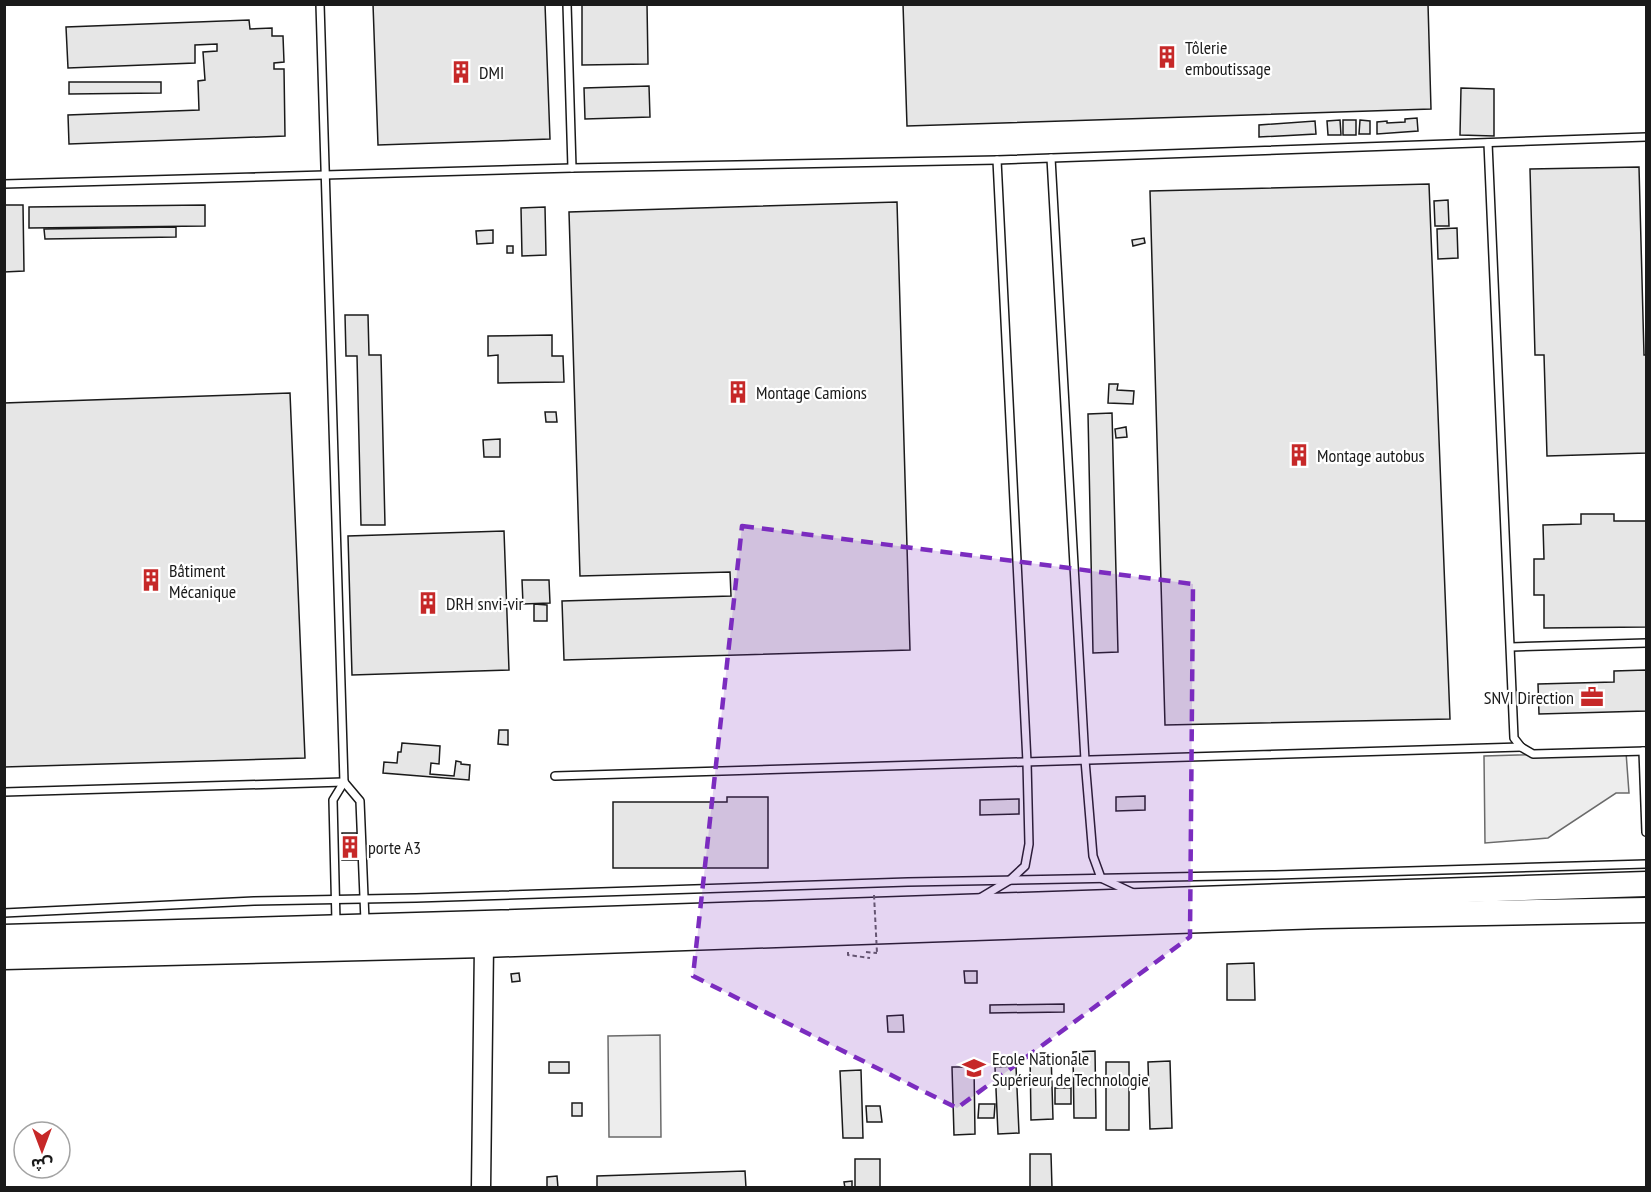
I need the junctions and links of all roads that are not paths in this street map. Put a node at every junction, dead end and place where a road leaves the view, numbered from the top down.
1 (320, 4) edge
2 (567, 4) edge
3 (1647, 137) edge
4 (1488, 143) junction
5 (1050, 158) junction
6 (997, 160) junction
7 (572, 168) junction
8 (326, 176) junction
9 (4, 184) edge
10 (1647, 644) edge
11 (1511, 647) junction
12 (1521, 747) junction
13 (1645, 751) edge
14 (1085, 760) junction
15 (1027, 762) junction
16 (555, 776) dead end
17 (344, 782) junction
18 (4, 792) edge
19 (1647, 832) edge
20 (1647, 865) edge
21 (1101, 878) junction
22 (1010, 880) junction
23 (1638, 880) edge
24 (364, 899) junction
25 (336, 900) junction
26 (1152, 901) junction
27 (962, 908) junction
28 (1647, 910) edge
29 (4, 913) edge
30 (365, 927) junction
31 (336, 928) junction
32 (4, 937) edge
33 (484, 945) junction
34 (4, 957) edge
35 (481, 1188) edge

1 - 8 lane
2 - 7 lane
3 - 4 lane
4 - 5 lane
4 - 11 lane
5 - 6 lane
5 - 14 lane
6 - 7 lane
6 - 15 lane
7 - 8 lane
8 - 9 lane
8 - 17 lane
10 - 11 lane
11 - 12 lane
12 - 13 lane
12 - 14 lane
13 - 19 lane
14 - 15 lane
14 - 21 lane
15 - 16 lane
15 - 22 lane
17 - 18 lane
17 - 24 lane
17 - 25 lane
20 - 21 lane
20 - 23 lane
21 - 22 lane
21 - 26 lane
22 - 24 lane
22 - 27 lane
23 - 26 highway
24 - 25 lane
24 - 30 lane
25 - 29 lane
25 - 31 lane
26 - 27 highway
27 - 30 highway
28 - 33 highway
30 - 31 highway
31 - 32 highway
33 - 34 highway
33 - 35 street

